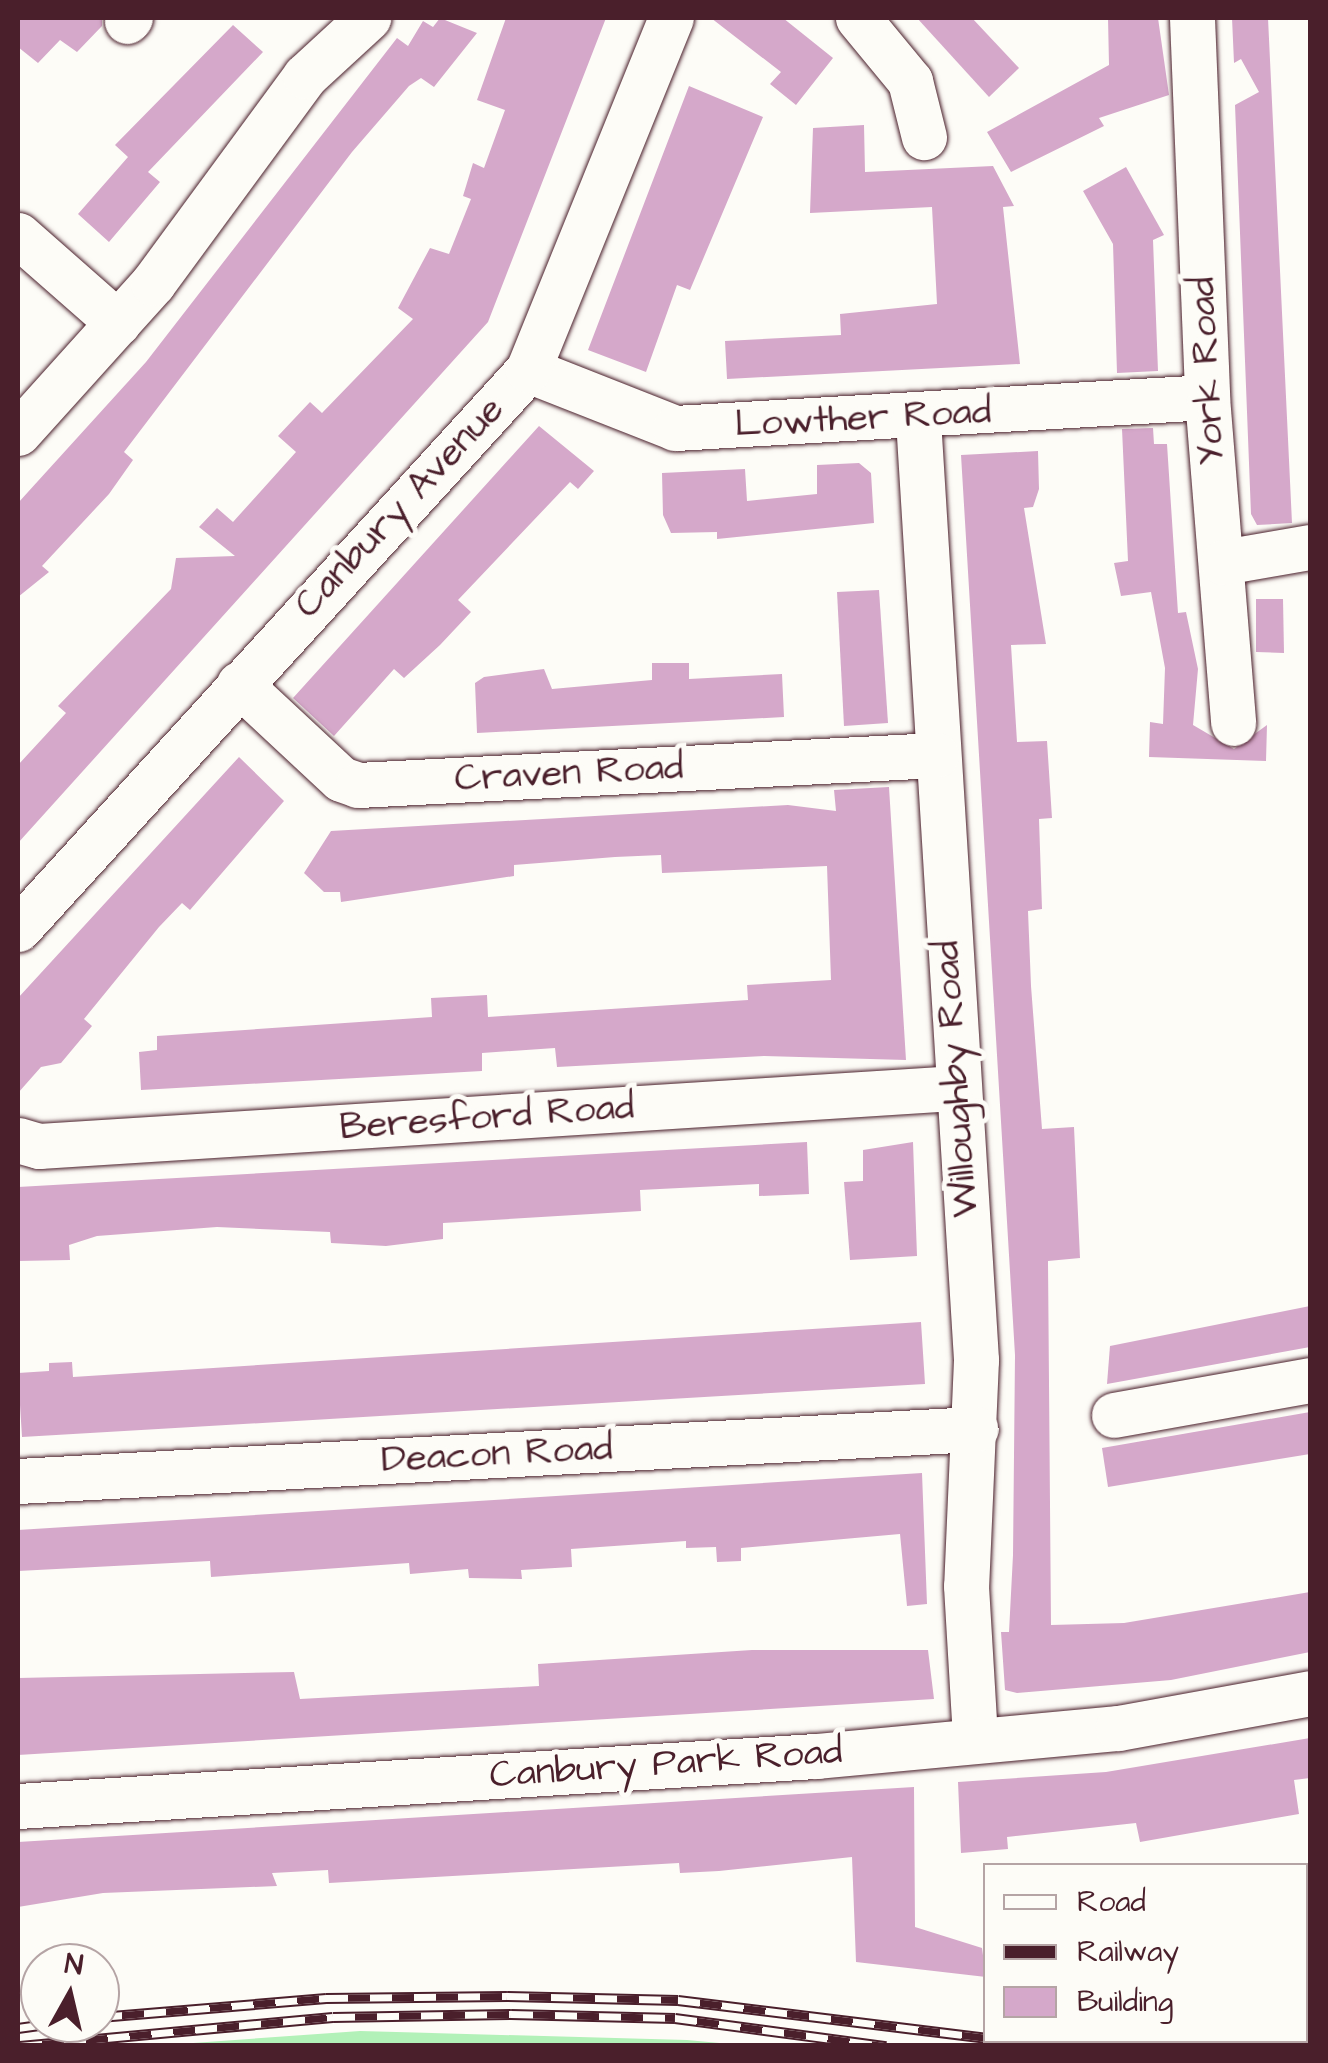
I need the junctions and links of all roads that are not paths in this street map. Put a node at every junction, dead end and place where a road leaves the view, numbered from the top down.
1 (368, 18) edge
2 (671, 18) edge
3 (858, 18) edge
4 (1192, 18) edge
5 (924, 137) dead end
6 (18, 235) edge
7 (118, 323) junction
8 (528, 370) junction
9 (1207, 397) junction
10 (918, 420) junction
11 (18, 433) edge
12 (1310, 547) edge
13 (1222, 562) junction
14 (239, 684) junction
15 (1233, 723) dead end
16 (936, 754) junction
17 (18, 929) edge
18 (957, 1088) junction
19 (18, 1140) edge
20 (1310, 1380) edge
21 (1114, 1415) dead end
22 (976, 1428) junction
23 (18, 1481) edge
24 (1310, 1693) edge
25 (975, 1738) junction
26 (18, 1806) edge

1 - 7 street
2 - 8 street, Canbury Avenue
3 - 5 street
4 - 9 street, York Road
6 - 7 street
7 - 11 street
8 - 10 street, Lowther Road
8 - 14 street, Canbury Avenue
9 - 10 street, Lowther Road
9 - 13 street, York Road
10 - 16 street, Willoughby Road
12 - 13 street
13 - 15 street, York Road
14 - 16 street, Craven Road
14 - 17 street, Canbury Avenue
16 - 18 street, Willoughby Road
18 - 19 street, Beresford Road
18 - 22 street, Willoughby Road
20 - 21 street
22 - 23 street, Deacon Road
22 - 25 street, Willoughby Road
24 - 25 street, Canbury Park Road
25 - 26 street, Canbury Park Road

